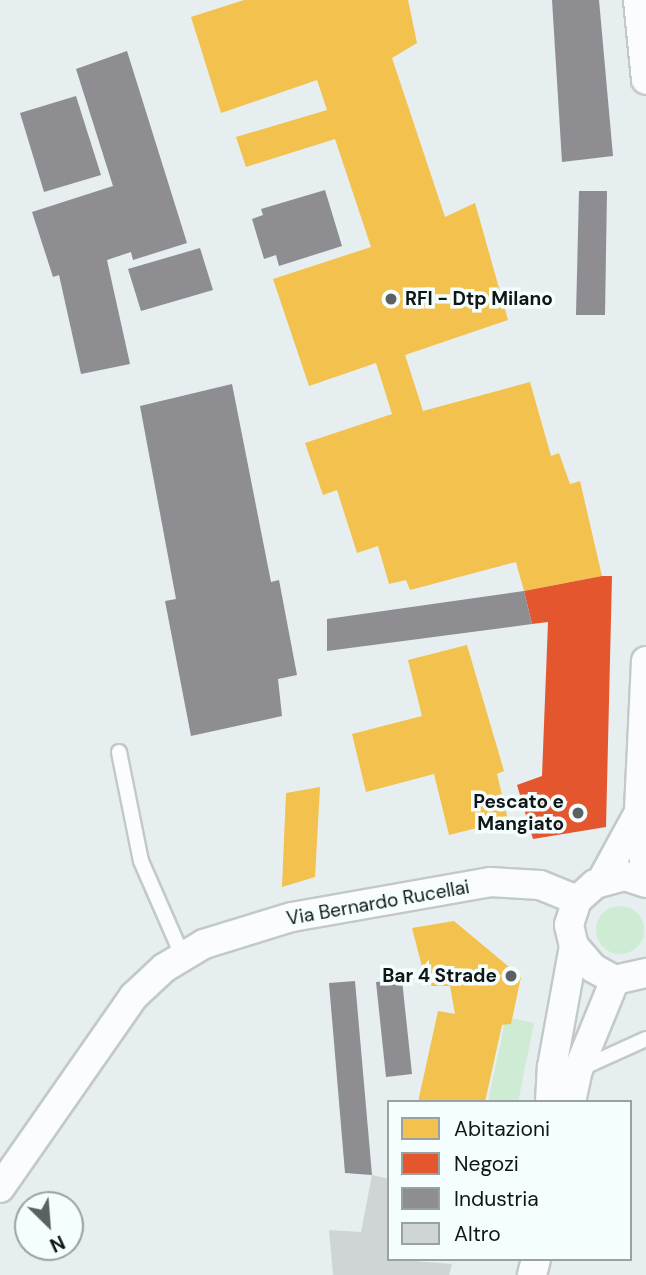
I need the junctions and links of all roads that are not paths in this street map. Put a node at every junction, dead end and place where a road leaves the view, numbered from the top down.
1 (638, 0) edge
2 (646, 80) edge
3 (646, 661) edge
4 (119, 752) dead end
5 (639, 812) junction
6 (602, 880) junction
7 (646, 882) edge
8 (577, 900) junction
9 (574, 946) junction
10 (182, 955) junction
11 (646, 973) edge
12 (615, 980) junction
13 (646, 1039) edge
14 (578, 1070) junction
15 (550, 1100) edge
16 (571, 1100) edge
17 (0, 1188) edge

1 - 2 street
3 - 5 street
4 - 10 lane
5 - 6 street
5 - 7 street
6 - 7 street
6 - 8 street
8 - 9 street
8 - 10 street, Via Bernardo Rucellai
9 - 12 street
9 - 15 street
10 - 17 street, Via Bernardo Rucellai
11 - 12 street
12 - 14 street
13 - 14 lane
14 - 16 street

